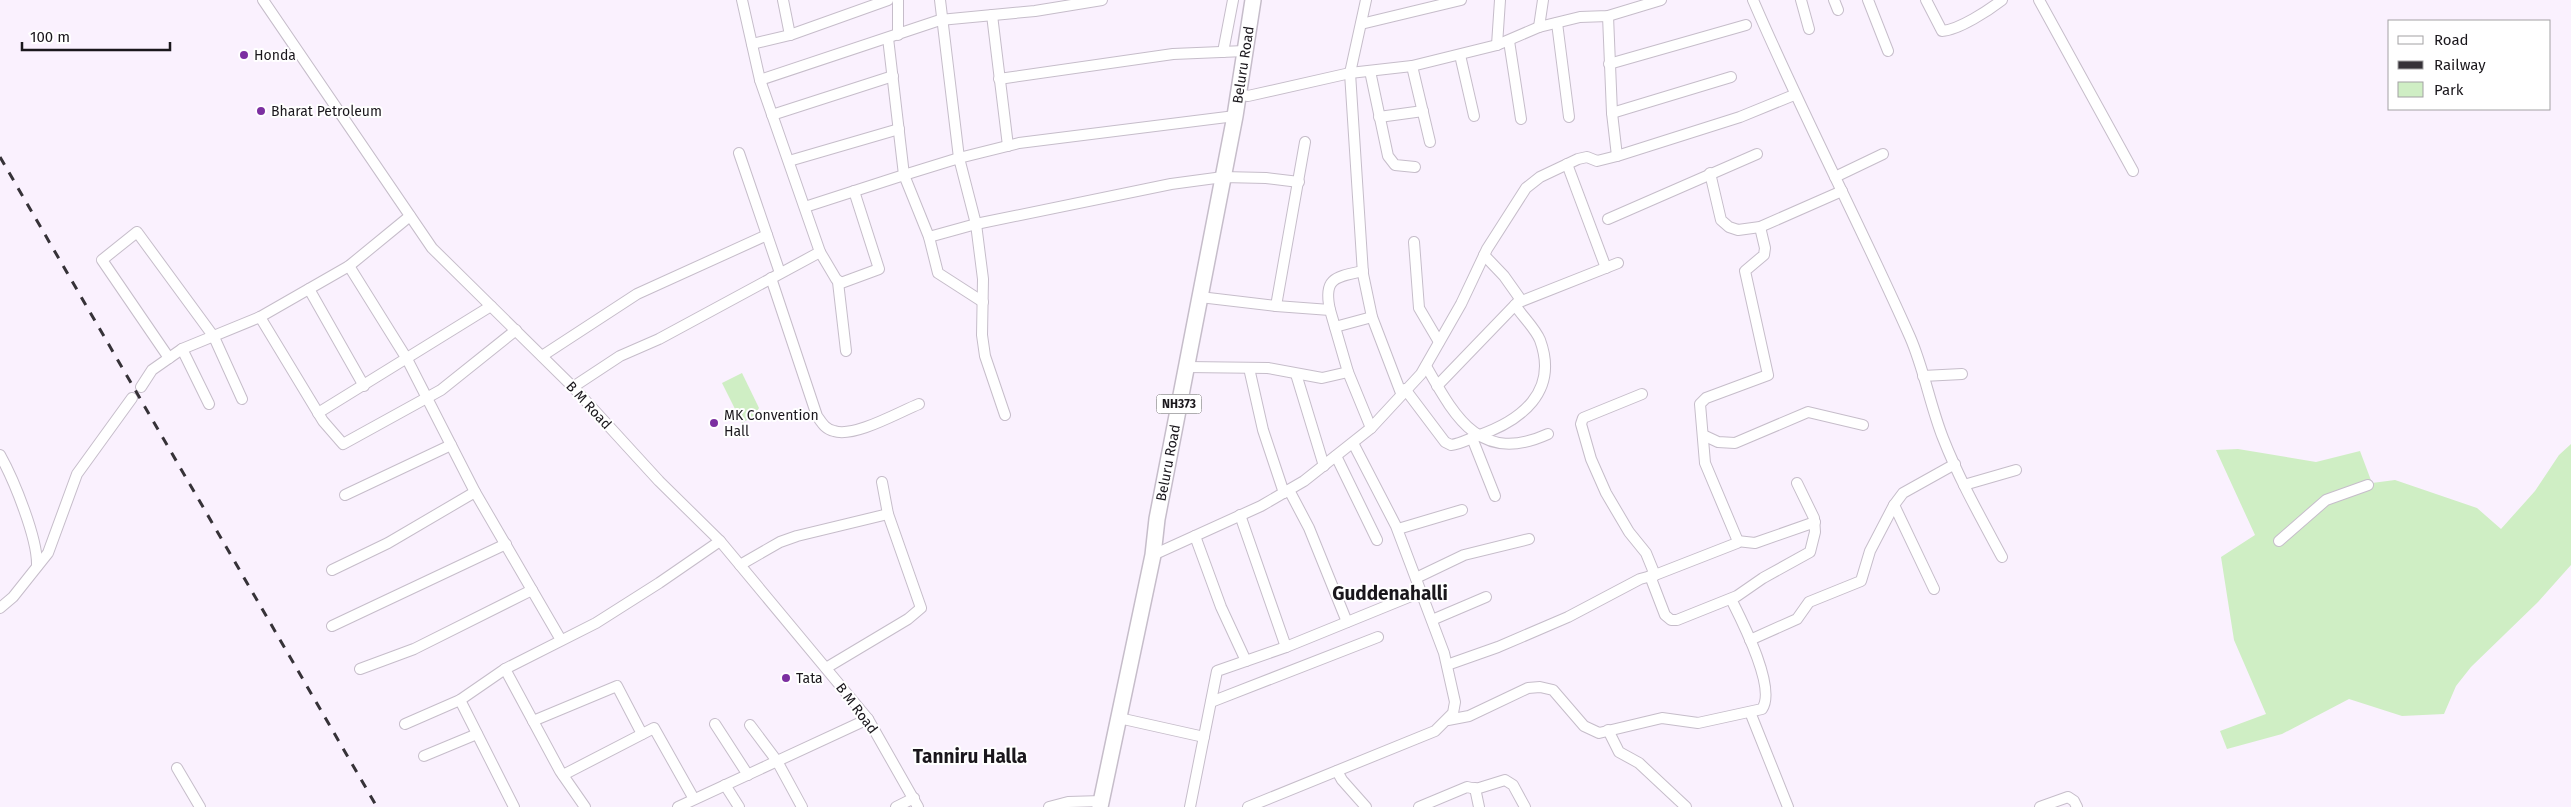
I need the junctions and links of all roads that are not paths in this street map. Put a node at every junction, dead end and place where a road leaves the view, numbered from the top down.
1 (263, 0) edge
2 (742, 0) edge
3 (783, 0) edge
4 (888, 0) edge
5 (898, 0) edge
6 (940, 0) edge
7 (1102, 0) edge
8 (1233, 0) edge
9 (1253, 0) edge
10 (1366, 0) edge
11 (1461, 0) edge
12 (1500, 0) edge
13 (1543, 0) edge
14 (1661, 0) edge
15 (1753, 0) edge
16 (1801, 0) edge
17 (1868, 0) edge
18 (2002, 0) edge
19 (2039, 0) edge
20 (1930, 1) edge
21 (992, 15) junction
22 (1608, 16) junction
23 (940, 20) junction
24 (1557, 23) junction
25 (1361, 24) junction
26 (1746, 25) dead end
27 (1539, 27) junction
28 (1809, 29) dead end
29 (790, 35) junction
30 (893, 36) junction
31 (1509, 41) junction
32 (752, 44) junction
33 (1497, 45) junction
34 (1245, 51) junction
35 (1888, 51) dead end
36 (1223, 52) junction
37 (1460, 55) junction
38 (1610, 64) junction
39 (1412, 66) junction
40 (1370, 72) junction
41 (1350, 73) junction
42 (893, 76) junction
43 (1731, 77) dead end
44 (998, 79) junction
45 (760, 80) junction
46 (1238, 94) junction
47 (1794, 95) junction
48 (1423, 111) junction
49 (1612, 113) junction
50 (772, 115) junction
51 (1235, 116) junction
52 (1474, 116) dead end
53 (1380, 117) junction
54 (1569, 117) dead end
55 (1521, 119) dead end
56 (899, 129) junction
57 (1305, 142) dead end
58 (1430, 142) dead end
59 (1008, 146) junction
60 (739, 153) dead end
61 (1757, 154) dead end
62 (1883, 154) dead end
63 (1617, 156) junction
64 (959, 158) junction
65 (789, 162) junction
66 (1567, 164) junction
67 (1416, 167) dead end
68 (2133, 171) dead end
69 (1710, 173) junction
70 (904, 175) junction
71 (1223, 177) junction
72 (1836, 177) junction
73 (1299, 182) junction
74 (854, 191) junction
75 (1842, 191) junction
76 (805, 207) junction
77 (410, 216) junction
78 (1608, 219) dead end
79 (976, 224) junction
80 (1760, 227) junction
81 (767, 235) junction
82 (929, 237) junction
83 (1414, 242) dead end
84 (820, 252) junction
85 (1484, 255) junction
86 (1618, 263) dead end
87 (349, 266) junction
88 (1606, 268) junction
89 (1363, 271) junction
90 (775, 275) junction
91 (838, 282) junction
92 (309, 289) junction
93 (1200, 297) junction
94 (983, 302) junction
95 (1518, 303) junction
96 (491, 306) junction
97 (1276, 306) junction
98 (1330, 310) junction
99 (260, 317) junction
100 (1372, 317) junction
101 (1336, 327) junction
102 (516, 330) junction
103 (214, 337) junction
104 (1439, 342) junction
105 (182, 349) junction
106 (846, 352) dead end
107 (542, 356) junction
108 (169, 358) junction
109 (407, 359) junction
110 (1426, 366) junction
111 (1187, 367) junction
112 (1249, 368) junction
113 (1348, 372) junction
114 (1296, 374) junction
115 (1962, 374) dead end
116 (1923, 376) junction
117 (364, 386) junction
118 (1437, 386) junction
119 (140, 387) dead end
120 (573, 387) junction
121 (1403, 391) junction
122 (1642, 394) dead end
123 (428, 397) junction
124 (132, 398) dead end
125 (242, 399) dead end
126 (209, 404) dead end
127 (919, 404) dead end
128 (318, 413) junction
129 (1005, 415) dead end
130 (1863, 425) dead end
131 (1371, 428) junction
132 (1548, 434) dead end
133 (1703, 435) junction
134 (1476, 437) junction
135 (1353, 443) junction
136 (451, 445) junction
137 (0, 456) edge
138 (1336, 456) junction
139 (1954, 464) junction
140 (1324, 466) junction
141 (2016, 470) dead end
142 (882, 482) dead end
143 (1797, 483) dead end
144 (1964, 485) junction
145 (2368, 485) dead end
146 (1287, 491) junction
147 (476, 492) junction
148 (345, 495) dead end
149 (1495, 496) dead end
150 (1894, 505) junction
151 (1462, 510) dead end
152 (888, 514) junction
153 (1240, 515) junction
154 (1815, 522) junction
155 (1398, 529) junction
156 (1195, 536) junction
157 (1529, 539) dead end
158 (1377, 540) dead end
159 (720, 541) junction
160 (1737, 541) junction
161 (2278, 541) dead end
162 (506, 544) junction
163 (1153, 556) junction
164 (2002, 557) dead end
165 (740, 565) junction
166 (38, 566) junction
167 (332, 570) dead end
168 (1653, 576) junction
169 (1416, 578) junction
170 (1934, 589) dead end
171 (532, 590) junction
172 (1421, 592) junction
173 (1486, 597) dead end
174 (1731, 599) junction
175 (0, 608) edge
176 (1432, 620) junction
177 (1347, 622) junction
178 (332, 626) dead end
179 (1378, 637) dead end
180 (561, 640) junction
181 (1750, 640) junction
182 (1286, 647) junction
183 (1246, 661) junction
184 (1447, 666) junction
185 (826, 668) junction
186 (360, 669) dead end
187 (505, 669) junction
188 (460, 700) junction
189 (1211, 702) junction
190 (1750, 712) junction
191 (1119, 718) junction
192 (868, 719) junction
193 (1448, 720) junction
194 (532, 721) junction
195 (405, 724) dead end
196 (715, 724) dead end
197 (750, 726) dead end
198 (1608, 730) junction
199 (477, 734) junction
200 (642, 734) junction
201 (1204, 737) junction
202 (424, 756) dead end
203 (777, 761) junction
204 (177, 768) dead end
205 (1338, 771) junction
206 (748, 774) junction
207 (563, 775) junction
208 (725, 785) junction
209 (1474, 788) junction
210 (694, 799) junction
211 (916, 803) edge
212 (1101, 804) edge
213 (200, 807) edge
214 (514, 807) edge
215 (583, 807) edge
216 (678, 807) edge
217 (739, 807) edge
218 (802, 807) edge
219 (896, 807) edge
220 (1049, 807) edge
221 (1190, 807) edge
222 (1248, 807) edge
223 (1366, 807) edge
224 (1419, 807) edge
225 (1479, 807) edge
226 (1526, 807) edge
227 (1686, 807) edge
228 (1788, 807) edge
229 (2040, 807) edge
230 (2077, 807) edge

1 - 77 street, B M Road
2 - 32 street
3 - 29 street
4 - 29 street
5 - 30 street
6 - 23 street
7 - 21 street
8 - 36 street
9 - 34 highway, Beluru Road / NH373
10 - 25 street
11 - 25 street
12 - 33 street
13 - 27 street
14 - 22 street
15 - 47 street
16 - 28 street
17 - 35 street
18 - 20 street
19 - 68 street
21 - 23 street
21 - 44 street
22 - 24 street
22 - 38 street
23 - 30 street
23 - 64 street
24 - 27 street
24 - 54 street
25 - 41 street
26 - 38 street
27 - 31 street
29 - 32 street
30 - 42 street
30 - 45 street
31 - 33 street
31 - 55 street
32 - 45 street
33 - 37 street
34 - 36 street
34 - 46 highway, Beluru Road / NH373
36 - 44 street
37 - 39 street
37 - 52 street
38 - 49 street
39 - 40 street
39 - 48 street
40 - 41 street
40 - 53 street
41 - 46 street
41 - 89 street
42 - 50 street
42 - 56 street
43 - 49 street
44 - 59 street
45 - 50 street
46 - 51 highway, Beluru Road / NH373
47 - 63 street
47 - 72 street
48 - 53 street
48 - 58 street
49 - 63 street
50 - 65 street
51 - 59 street
51 - 71 highway, Beluru Road / NH373
53 - 67 street
56 - 65 street
56 - 70 street
57 - 73 street
59 - 64 street
60 - 81 street
61 - 69 street
62 - 72 street
63 - 66 street
64 - 70 street
64 - 79 street
65 - 76 street
66 - 85 street
66 - 88 street
69 - 78 street
69 - 80 street
70 - 74 street
70 - 82 street
71 - 73 street
71 - 79 street
71 - 93 highway, Beluru Road / NH373
72 - 75 street
73 - 97 street
74 - 76 street
74 - 91 street
75 - 80 street
75 - 116 street
76 - 84 street
77 - 87 street
77 - 96 street, B M Road
79 - 82 street
79 - 94 street
80 - 133 street
81 - 90 street
81 - 107 street
82 - 94 street
83 - 104 street
84 - 90 street
84 - 91 street
85 - 95 street
85 - 104 street
86 - 88 street
87 - 92 street
87 - 109 street
88 - 95 street
89 - 98 street
89 - 100 street
90 - 120 street
90 - 127 street
91 - 106 street
92 - 99 street
92 - 117 street
93 - 97 street
93 - 111 highway, Beluru Road / NH373
94 - 129 street
95 - 118 street
95 - 134 street
96 - 102 street, B M Road
96 - 109 street
97 - 98 street
98 - 101 street
99 - 103 street
99 - 128 street
100 - 101 street
100 - 121 street
101 - 113 street
102 - 107 street, B M Road
102 - 123 street
103 - 105 street
103 - 108 street
103 - 125 street
104 - 110 street
105 - 108 street
105 - 126 street
107 - 120 street, B M Road
108 - 119 street
109 - 117 street
109 - 123 street
110 - 118 street
110 - 121 street
111 - 112 street
111 - 163 highway, Beluru Road / NH373
112 - 114 street
112 - 146 street
113 - 114 street
113 - 131 street
114 - 140 street
115 - 116 street
116 - 139 street
117 - 128 street
118 - 134 street
120 - 159 street, B M Road
121 - 131 street
121 - 134 street
122 - 168 street
123 - 128 street
123 - 136 street
124 - 166 street
130 - 133 street
131 - 135 street
132 - 134 street
133 - 160 street
134 - 149 street
135 - 138 street
135 - 155 street
136 - 147 street
136 - 148 street
137 - 166 street
138 - 140 street
138 - 158 street
139 - 144 street
139 - 150 street
140 - 146 street
141 - 144 street
142 - 152 street
143 - 154 street
144 - 164 street
145 - 161 street
146 - 153 street
146 - 177 street
147 - 162 street
147 - 167 street
150 - 170 street
150 - 181 street
151 - 155 street
152 - 165 street
152 - 185 street
153 - 156 street
153 - 182 street
154 - 160 street
154 - 174 street
155 - 169 street
156 - 163 street
156 - 183 street
157 - 169 street
159 - 165 street, B M Road
159 - 180 street
160 - 168 street
162 - 171 street
162 - 178 street
163 - 191 highway, Beluru Road / NH373
165 - 185 street, B M Road
166 - 175 street
168 - 174 street
168 - 184 street
169 - 172 street
171 - 180 street
171 - 186 street
172 - 176 street
172 - 177 street
173 - 176 street
174 - 181 street
176 - 184 street
177 - 182 street
179 - 189 street
180 - 187 street
181 - 190 street
182 - 183 street
183 - 189 street
184 - 193 street
185 - 192 street, B M Road
187 - 188 street
187 - 194 street
188 - 195 street
188 - 199 street
189 - 201 street
190 - 198 street
190 - 228 street
191 - 201 street
191 - 212 highway, Beluru Road / NH373
192 - 203 street
192 - 211 street, B M Road
193 - 198 street
193 - 205 street
194 - 200 street
194 - 207 street
196 - 206 street
197 - 203 street
198 - 227 street
199 - 202 street
199 - 214 street
200 - 207 street
200 - 210 street
201 - 221 street
203 - 206 street
203 - 218 street
204 - 213 street
205 - 222 street
205 - 223 street
206 - 208 street
207 - 215 street
208 - 210 street
208 - 217 street
209 - 224 street
209 - 225 street
209 - 226 street
210 - 216 street
211 - 219 street
212 - 220 street
229 - 230 street

